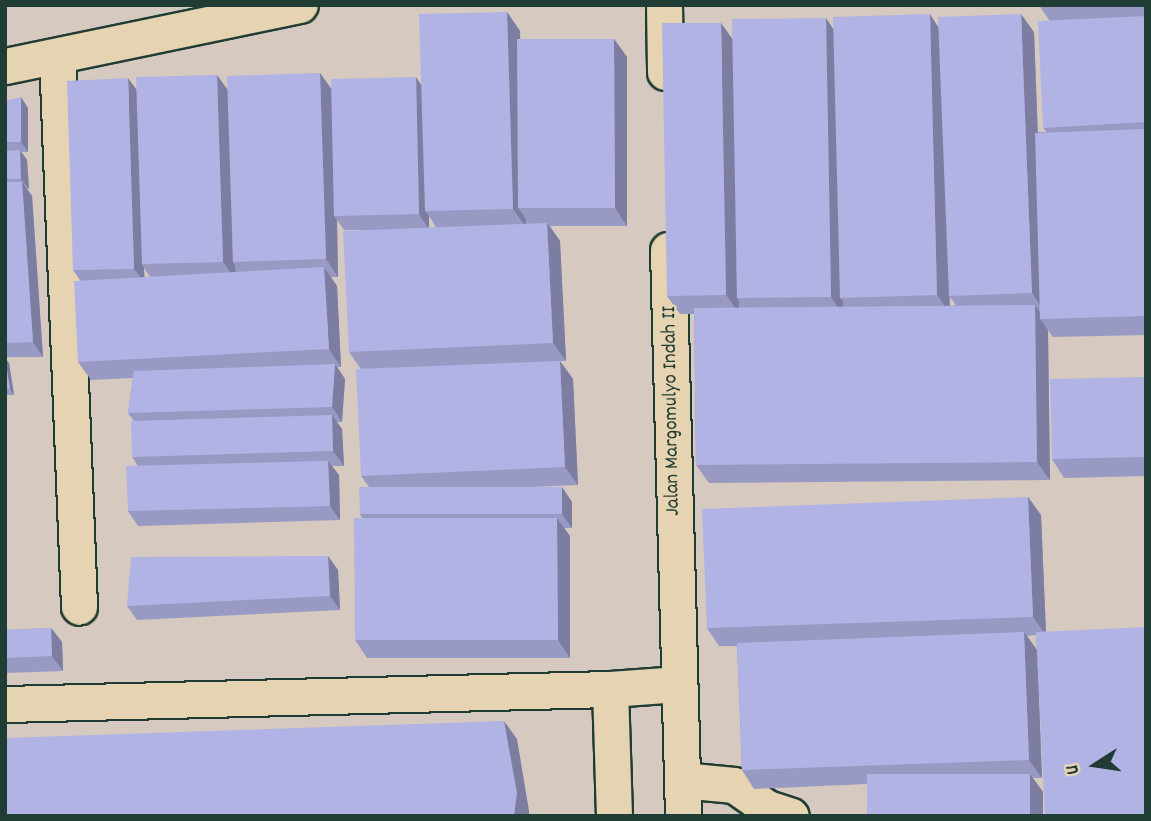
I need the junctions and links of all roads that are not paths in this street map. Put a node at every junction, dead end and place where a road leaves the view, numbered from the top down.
1 (300, 5) edge
2 (664, 5) edge
3 (57, 56) junction
4 (5, 66) edge
5 (666, 100) edge
6 (668, 221) edge
7 (79, 607) dead end
8 (679, 684) junction
9 (610, 689) junction
10 (5, 704) edge
11 (682, 780) junction
12 (614, 816) edge
13 (683, 816) edge
14 (791, 816) edge

1 - 3 lane
2 - 5 lane
3 - 4 lane
3 - 7 lane
6 - 8 lane, Jalan Margomulyo Indah II
8 - 9 lane
8 - 11 lane, Jalan Margomulyo Indah II
9 - 10 lane
9 - 12 lane
11 - 13 lane, Jalan Margomulyo Indah II
11 - 14 lane

